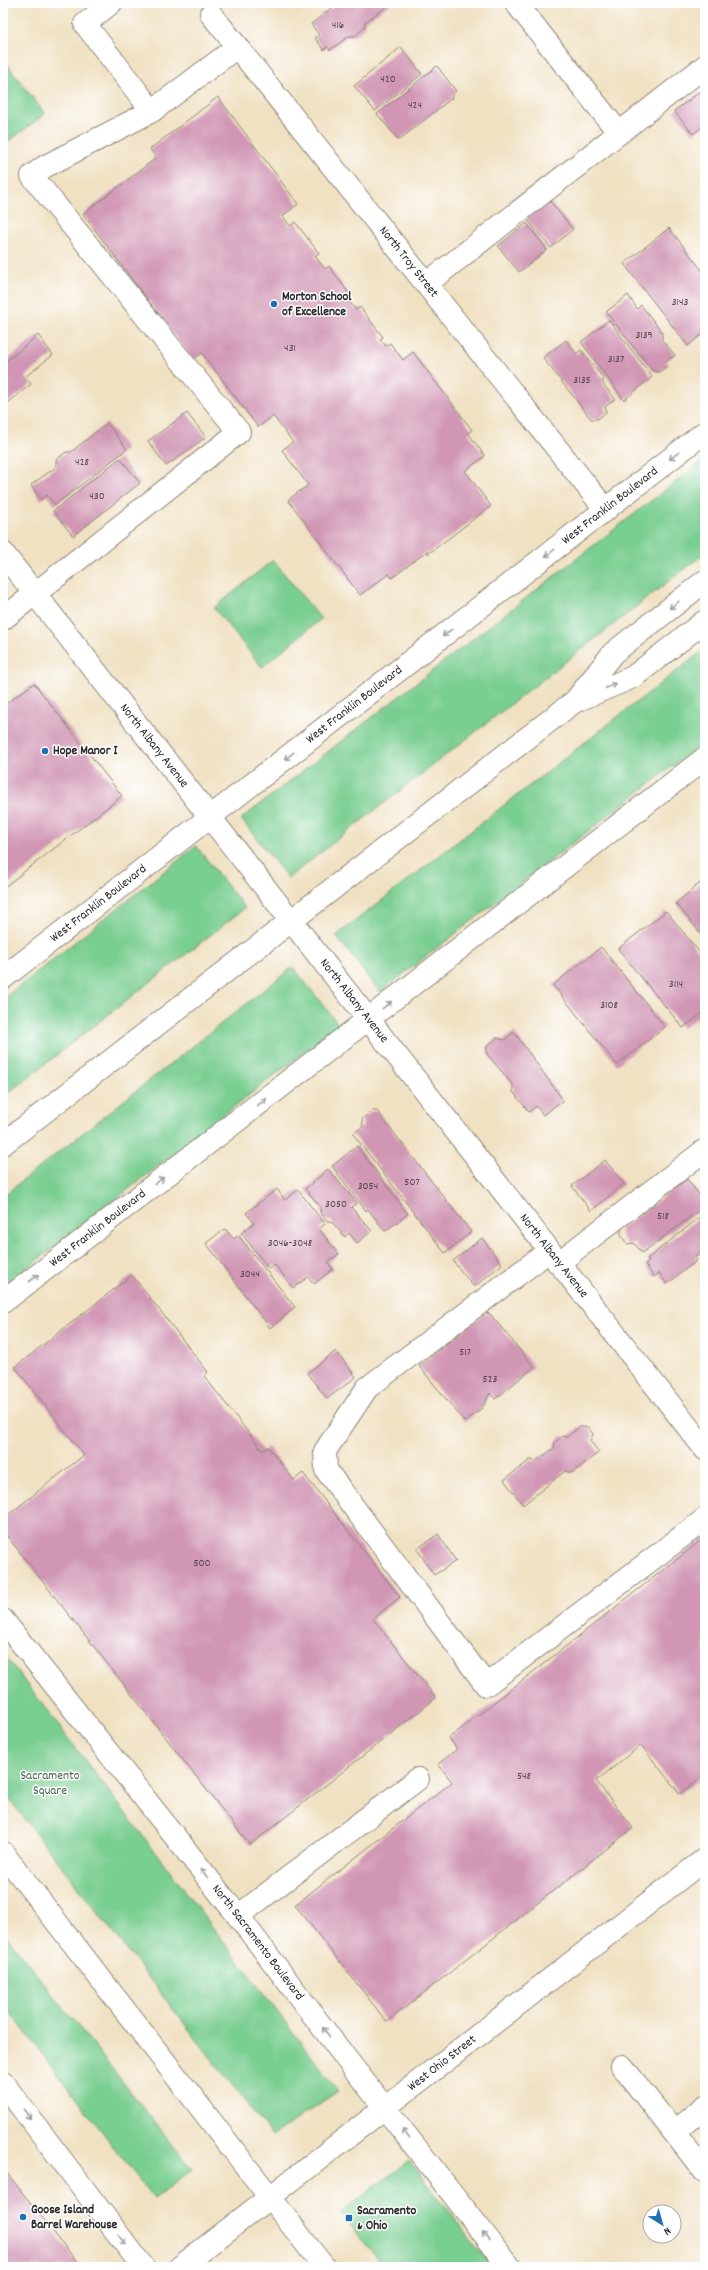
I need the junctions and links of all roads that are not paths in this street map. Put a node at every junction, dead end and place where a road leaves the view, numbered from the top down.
1 (111, 3) edge
2 (516, 3) edge
3 (211, 14) dead end
4 (237, 47) junction
5 (705, 66) edge
6 (152, 111) junction
7 (619, 133) junction
8 (426, 284) junction
9 (705, 432) edge
10 (606, 510) junction
11 (3, 553) edge
12 (705, 581) edge
13 (35, 594) junction
14 (3, 619) edge
15 (705, 621) edge
16 (575, 701) junction
17 (705, 758) edge
18 (211, 817) junction
19 (291, 920) junction
20 (3, 978) edge
21 (367, 1020) junction
22 (3, 1144) edge
23 (705, 1150) edge
24 (553, 1257) junction
25 (3, 1302) edge
26 (705, 1449) edge
27 (705, 1519) edge
28 (3, 1620) edge
29 (418, 1779) dead end
30 (3, 1853) edge
31 (705, 1859) edge
32 (238, 1916) junction
33 (622, 2066) dead end
34 (3, 2083) edge
35 (705, 2106) edge
36 (385, 2108) junction
37 (674, 2132) junction
38 (705, 2172) edge
39 (269, 2197) junction
40 (143, 2267) edge
41 (180, 2267) edge
42 (324, 2267) edge
43 (510, 2267) edge

1 - 6 street
2 - 7 street
3 - 4 street, North Troy Street
4 - 6 street
4 - 8 street, North Troy Street
5 - 7 street
6 - 13 street
7 - 8 street
8 - 10 street, North Troy Street
9 -> 10 street, West Franklin Boulevard
10 -> 18 street, West Franklin Boulevard
11 - 13 street, North Albany Avenue
12 -> 16 street
13 - 14 street
13 - 18 street, North Albany Avenue
16 -> 15 street
16 - 19 street
21 -> 17 street, West Franklin Boulevard
18 - 19 street, North Albany Avenue
18 - 20 street, West Franklin Boulevard
19 - 21 street, North Albany Avenue
19 - 22 street
21 - 24 street, North Albany Avenue
25 -> 21 street, West Franklin Boulevard
23 - 24 street
24 - 26 street, North Albany Avenue
24 - 27 street
32 -> 28 street, North Sacramento Boulevard
29 - 32 street
30 - 39 street
31 - 36 street, West Ohio Street
36 -> 32 street, North Sacramento Boulevard
33 - 37 street
34 -> 40 street
35 - 37 street
36 - 39 street, West Ohio Street
43 -> 36 street, North Sacramento Boulevard
37 - 38 street
39 - 41 street, West Ohio Street
39 - 42 street

